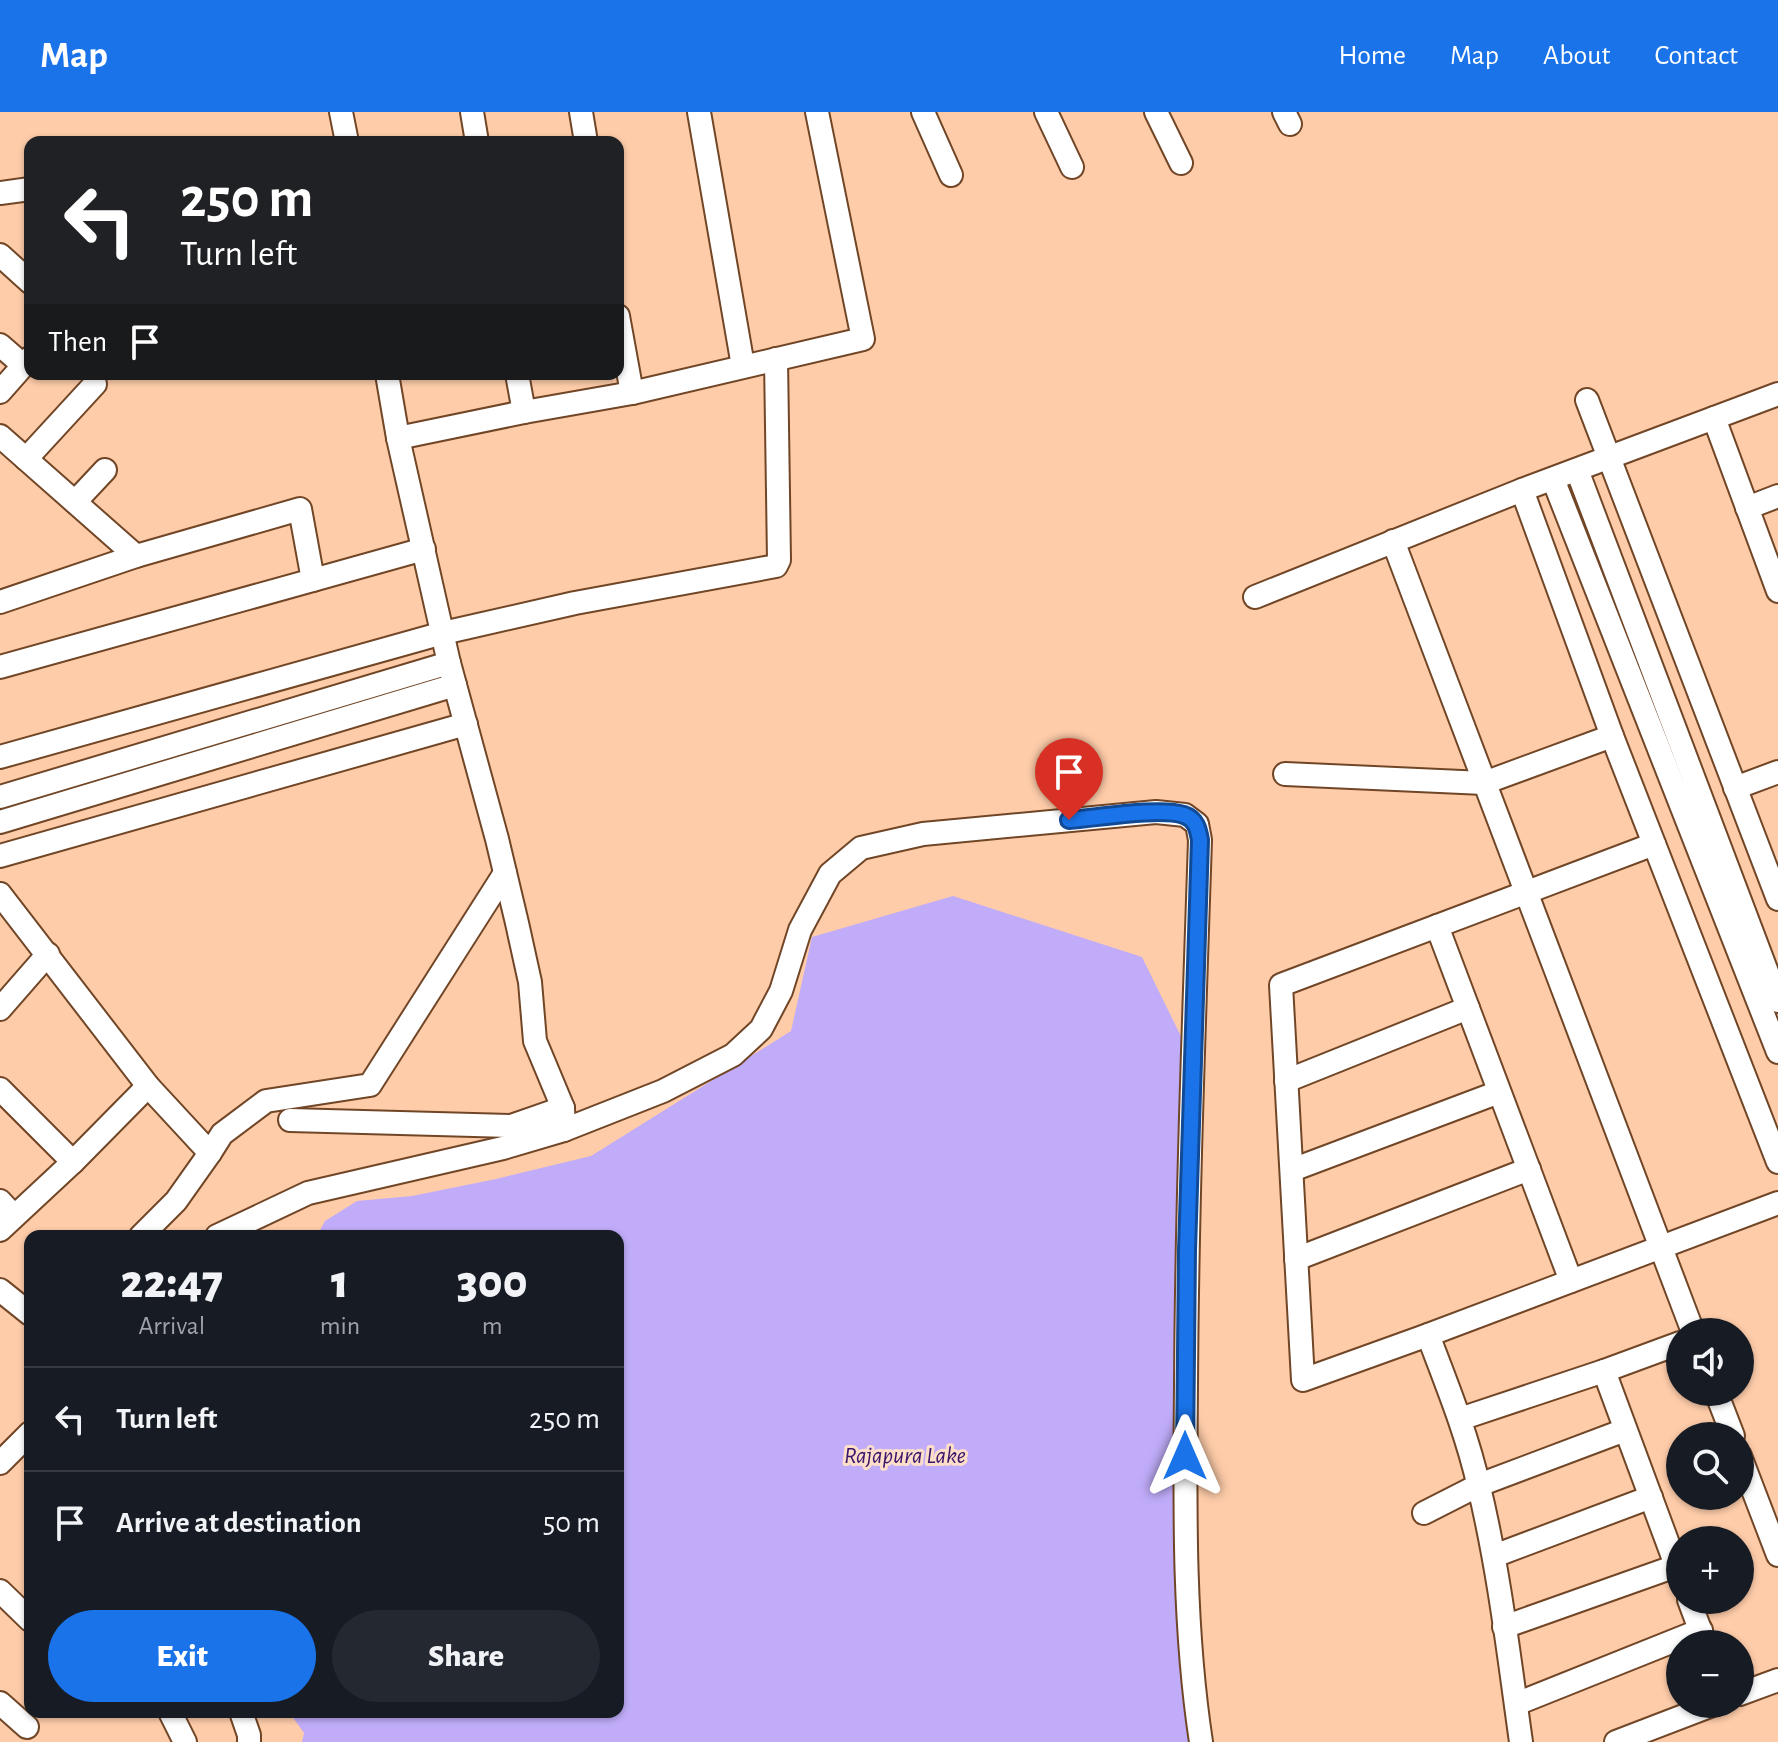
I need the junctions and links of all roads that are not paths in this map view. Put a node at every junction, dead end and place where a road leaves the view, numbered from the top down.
1 (341, 112) edge
2 (472, 112) edge
3 (581, 112) edge
4 (699, 112) edge
5 (817, 112) edge
6 (923, 112) edge
7 (1046, 112) edge
8 (1156, 112) edge
9 (346, 136) edge
10 (476, 136) edge
11 (585, 136) edge
12 (1181, 163) dead end
13 (1072, 167) dead end
14 (951, 175) dead end
15 (24, 190) edge
16 (0, 193) edge
17 (0, 255) edge
18 (24, 277) edge
19 (0, 345) edge
20 (624, 349) edge
21 (776, 359) junction
22 (24, 361) edge
23 (24, 364) edge
24 (743, 366) junction
25 (388, 380) edge
26 (518, 380) edge
27 (95, 384) dead end
28 (0, 392) edge
29 (632, 393) junction
30 (1778, 394) edge
31 (1587, 400) dead end
32 (524, 412) junction
33 (1714, 418) junction
34 (0, 436) edge
35 (398, 438) junction
36 (1608, 458) junction
37 (26, 459) junction
38 (105, 470) dead end
39 (1577, 470) junction
40 (1553, 479) junction
41 (1522, 490) junction
42 (1778, 496) edge
43 (75, 502) junction
44 (1747, 508) junction
45 (1393, 541) junction
46 (424, 549) junction
47 (136, 556) junction
48 (313, 580) junction
49 (1778, 591) edge
50 (1255, 597) dead end
51 (0, 602) edge
52 (443, 633) junction
53 (449, 663) junction
54 (0, 667) edge
55 (455, 685) junction
56 (466, 724) junction
57 (1612, 736) junction
58 (0, 757) edge
59 (1778, 772) edge
60 (1285, 774) dead end
61 (1484, 783) junction
62 (1735, 788) junction
63 (0, 797) edge
64 (0, 822) edge
65 (1654, 844) junction
66 (0, 856) edge
67 (505, 873) junction
68 (1526, 892) junction
69 (0, 894) edge
70 (1778, 899) edge
71 (1437, 926) junction
72 (48, 954) junction
73 (1778, 1001) edge
74 (1468, 1008) junction
75 (0, 1009) edge
76 (1778, 1052) edge
77 (1286, 1081) junction
78 (148, 1086) junction
79 (0, 1089) edge
80 (1499, 1092) junction
81 (563, 1119) junction
82 (290, 1120) dead end
83 (210, 1153) junction
84 (73, 1162) junction
85 (1778, 1162) edge
86 (1529, 1169) junction
87 (1292, 1170) junction
88 (1778, 1203) edge
89 (5, 1216) edge
90 (147, 1230) edge
91 (230, 1230) edge
92 (1661, 1247) junction
93 (1296, 1259) junction
94 (1571, 1281) junction
95 (0, 1290) edge
96 (24, 1309) edge
97 (1688, 1318) edge
98 (1428, 1335) junction
99 (1666, 1348) edge
100 (1604, 1371) junction
101 (1460, 1419) junction
102 (1625, 1430) junction
103 (24, 1439) edge
104 (0, 1463) edge
105 (1479, 1485) junction
106 (1754, 1492) edge
107 (1651, 1497) junction
108 (1424, 1513) dead end
109 (1666, 1538) edge
110 (1778, 1555) edge
111 (1494, 1556) junction
112 (1666, 1575) edge
113 (0, 1591) edge
114 (24, 1614) edge
115 (1504, 1627) junction
116 (1666, 1650) edge
117 (1778, 1680) edge
118 (1754, 1689) edge
119 (0, 1703) edge
120 (1516, 1704) junction
121 (173, 1718) edge
122 (243, 1718) edge
123 (1679, 1718) edge
124 (26, 1727) edge
125 (185, 1742) edge
126 (249, 1742) edge
127 (1201, 1742) edge
128 (1521, 1742) edge
129 (1616, 1742) edge

1 - 9 street
2 - 10 street
3 - 11 street
4 - 24 street
5 - 21 street
6 - 14 street
7 - 13 street
8 - 12 street
15 - 16 street
17 - 18 street
19 - 22 street
20 - 29 street
21 - 24 street
21 - 52 street
23 - 28 street
24 - 29 street
25 - 35 street
26 - 32 street
27 - 37 street
29 - 32 street
30 - 33 street
31 - 36 street
32 - 35 street
33 - 36 street
33 - 44 street
34 - 37 street
35 - 46 street
36 - 39 street
36 - 62 street
37 - 43 street
38 - 43 street
39 - 40 street
39 - 73 street
40 - 41 street
40 - 76 street
41 - 45 street
41 - 57 street
42 - 44 street
43 - 47 street
44 - 49 street
45 - 50 street
45 - 61 street
46 - 48 street
46 - 52 street
47 - 48 street
47 - 51 street
48 - 54 street
52 - 53 street
52 - 58 street
53 - 55 street
53 - 63 street
55 - 56 street
55 - 64 street
56 - 66 street
56 - 67 street
57 - 61 street
57 - 65 street
59 - 62 street
60 - 61 street
61 - 68 street
62 - 70 street
65 - 68 street
65 - 85 street
67 - 81 street
67 - 83 street
68 - 71 street
68 - 92 street
69 - 72 street
71 - 74 street
71 - 77 street
72 - 75 street
72 - 78 street
74 - 77 street
74 - 80 street
77 - 87 street
78 - 83 street
78 - 84 street
79 - 84 street
80 - 86 street
80 - 87 street
81 - 82 street
81 - 91 street
81 - 127 street
83 - 90 street
84 - 89 street
86 - 93 street
86 - 94 street
87 - 93 street
88 - 92 street
92 - 94 street
92 - 97 street
93 - 98 street
94 - 98 street
95 - 96 street
98 - 101 street
99 - 100 street
100 - 101 street
100 - 102 street
101 - 105 street
102 - 105 street
102 - 107 street
103 - 104 street
105 - 108 street
105 - 111 street
106 - 110 street
107 - 109 street
107 - 111 street
111 - 115 street
112 - 115 street
113 - 114 street
115 - 120 street
116 - 120 street
117 - 118 street
119 - 124 street
120 - 128 street
121 - 125 street
122 - 126 street
123 - 129 street

